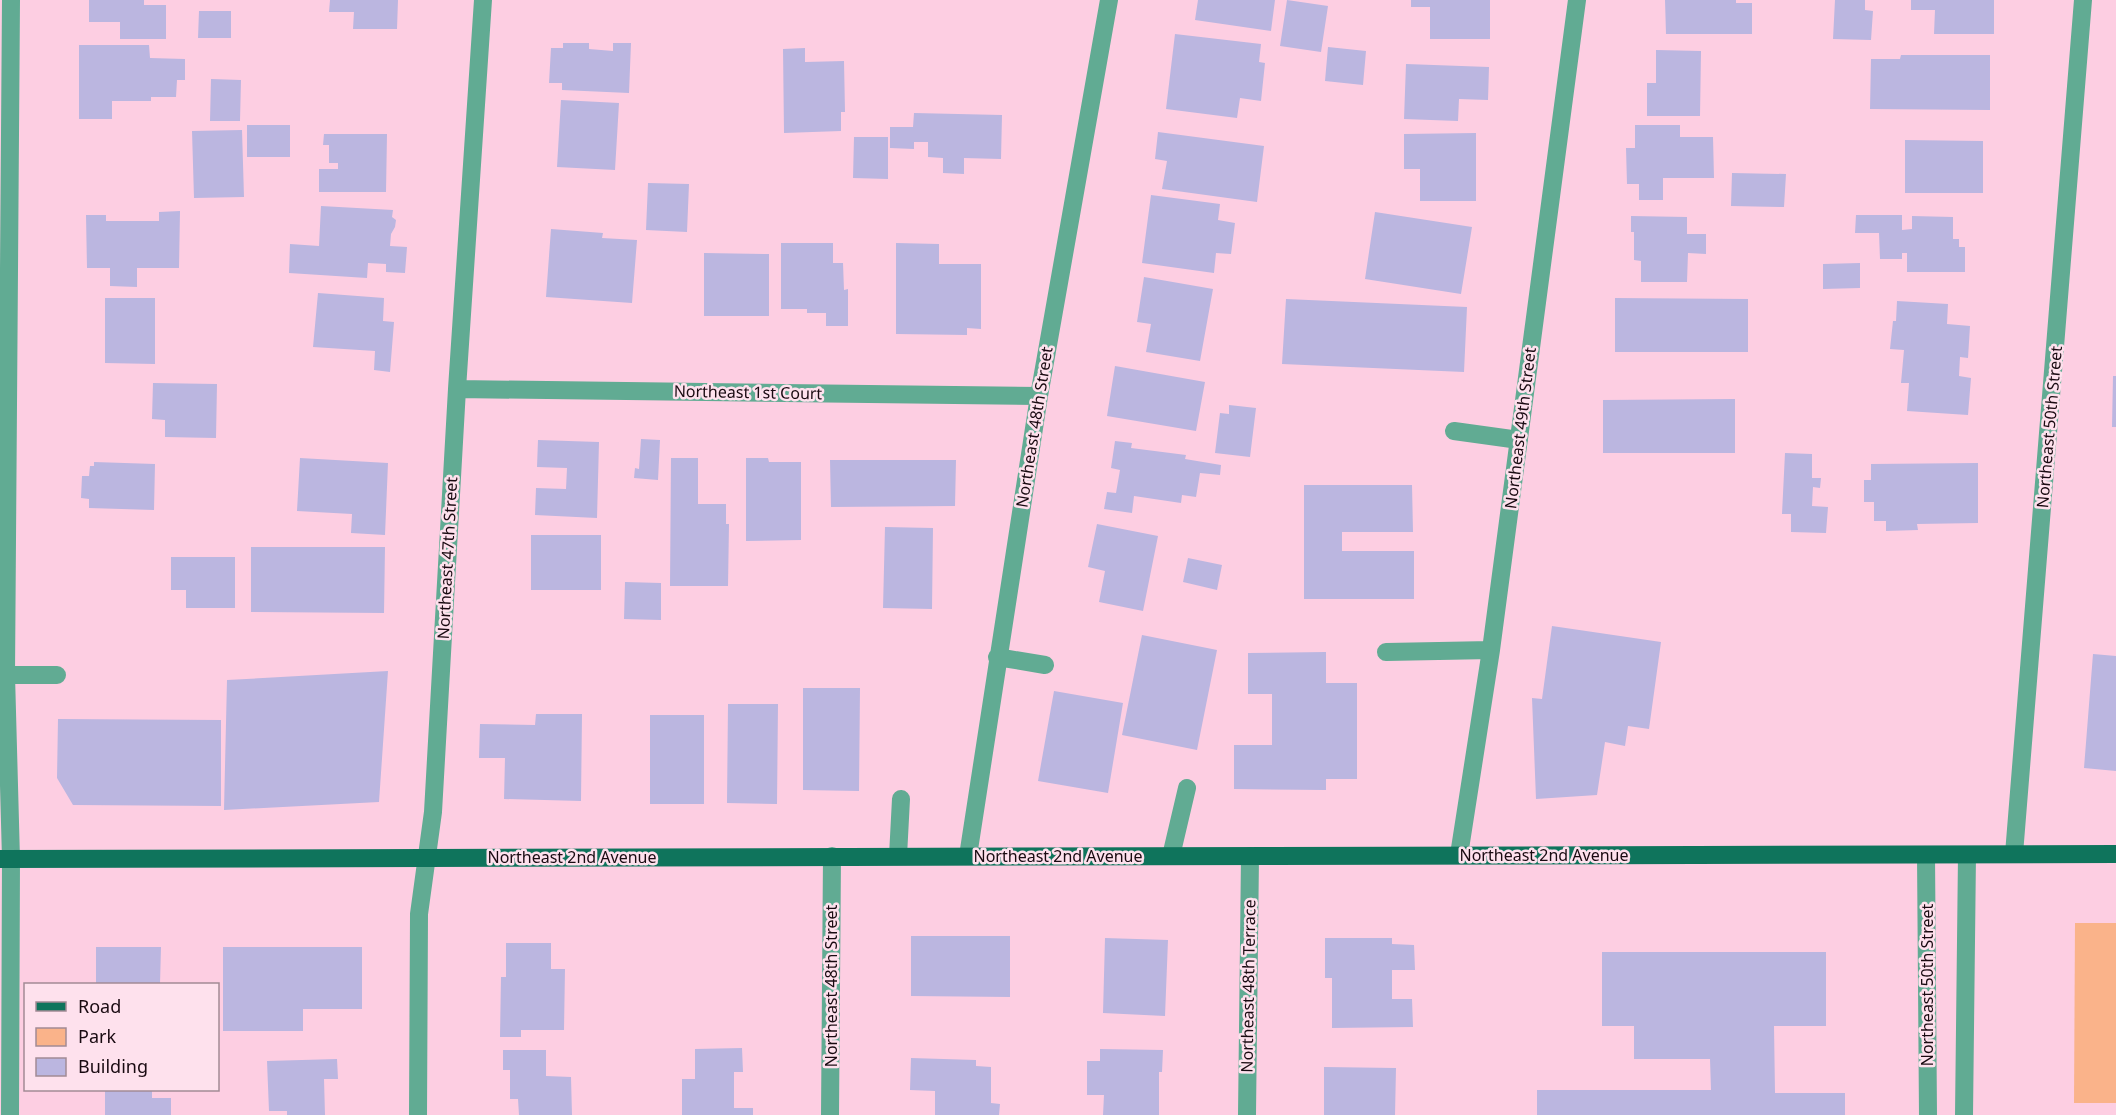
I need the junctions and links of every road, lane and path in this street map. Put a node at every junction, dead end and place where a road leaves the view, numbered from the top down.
1 (11, 0) edge
2 (483, 0) edge
3 (1109, 0) edge
4 (1577, 0) edge
5 (2083, 0) edge
6 (457, 389) junction
7 (1039, 396) junction
8 (1454, 431) dead end
9 (1519, 440) junction
10 (1491, 650) junction
11 (1386, 652) dead end
12 (997, 657) junction
13 (1046, 666) dead end
14 (6, 675) junction
15 (57, 675) dead end
16 (1187, 788) dead end
17 (901, 799) dead end
18 (2014, 854) junction
19 (2116, 854) edge
20 (1459, 855) junction
21 (1926, 855) junction
22 (1967, 855) junction
23 (832, 856) junction
24 (898, 856) junction
25 (968, 856) junction
26 (1171, 856) junction
27 (1250, 856) junction
28 (427, 857) junction
29 (5, 859) edge
30 (10, 1115) edge
31 (418, 1115) edge
32 (830, 1115) edge
33 (1247, 1115) edge
34 (1928, 1115) edge
35 (1964, 1115) edge

1 - 14 street
2 - 6 street, Northeast 47th Street
3 - 7 street, Northeast 48th Street
4 - 9 street, Northeast 49th Street
5 - 18 street, Northeast 50th Street
6 - 7 street, Northeast 1st Court
6 - 28 street, Northeast 47th Street
7 - 12 street, Northeast 48th Street
8 - 9 street
9 - 10 street, Northeast 49th Street
10 - 11 street
10 - 20 street, Northeast 49th Street
12 - 13 street
12 - 25 street, Northeast 48th Street
14 - 15 street
14 - 29 street
16 - 26 street
17 - 24 street
18 - 19 main road, Northeast 2nd Avenue
18 - 22 main road, Northeast 2nd Avenue
20 - 21 main road, Northeast 2nd Avenue
20 - 27 main road, Northeast 2nd Avenue
21 - 22 main road, Northeast 2nd Avenue
21 - 34 street, Northeast 50th Street
22 - 35 street
23 - 24 main road, Northeast 2nd Avenue
23 - 28 main road, Northeast 2nd Avenue
23 - 32 street, Northeast 48th Street
24 - 25 main road, Northeast 2nd Avenue
25 - 26 main road, Northeast 2nd Avenue
26 - 27 main road, Northeast 2nd Avenue
27 - 33 street, Northeast 48th Terrace
28 - 29 main road, Northeast 2nd Avenue
28 - 31 street, Northeast 47th Street
29 - 30 street

